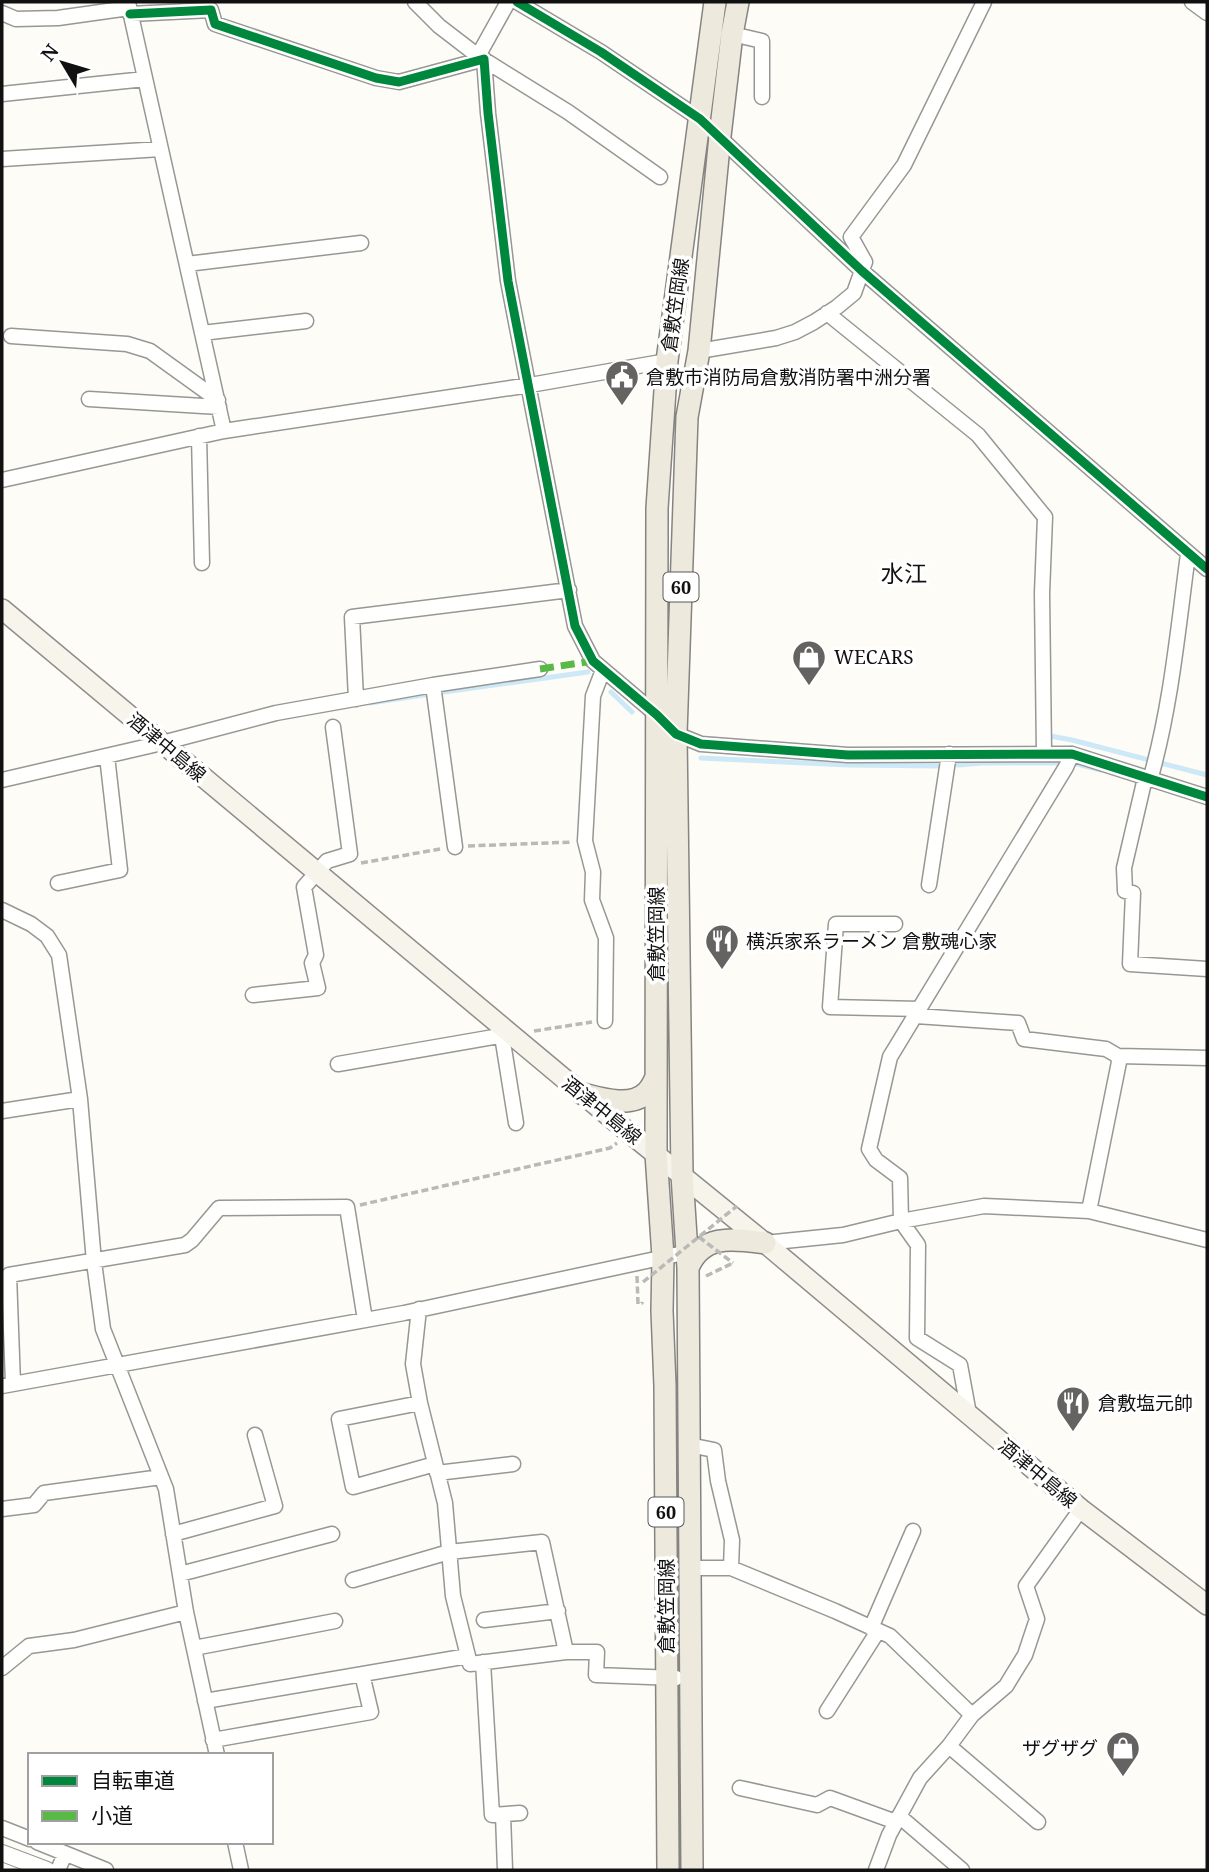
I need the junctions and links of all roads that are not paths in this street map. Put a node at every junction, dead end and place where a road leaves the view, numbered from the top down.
1 (415, 2) edge
2 (508, 2) edge
3 (517, 2) edge
4 (715, 2) edge
5 (738, 2) edge
6 (984, 2) edge
7 (1192, 2) edge
8 (129, 8) edge
9 (2, 13) edge
10 (1207, 13) edge
11 (732, 34) junction
12 (481, 57) junction
13 (145, 79) junction
14 (2, 94) edge
15 (762, 97) dead end
16 (700, 119) junction
17 (720, 136) junction
18 (161, 149) junction
19 (2, 159) edge
20 (660, 177) dead end
21 (361, 243) dead end
22 (187, 264) junction
23 (862, 271) junction
24 (827, 313) junction
25 (306, 321) dead end
26 (202, 333) junction
27 (11, 336) dead end
28 (699, 351) junction
29 (667, 361) junction
30 (530, 385) junction
31 (89, 399) dead end
32 (218, 404) junction
33 (225, 431) junction
34 (199, 436) junction
35 (2, 480) edge
36 (1188, 554) junction
37 (202, 564) dead end
38 (1207, 569) edge
39 (569, 590) junction
40 (2, 609) edge
41 (540, 669) dead end
42 (603, 670) junction
43 (433, 685) junction
44 (356, 699) junction
45 (657, 715) junction
46 (333, 727) dead end
47 (676, 734) junction
48 (162, 743) junction
49 (949, 754) junction
50 (1044, 754) junction
51 (1072, 754) junction
52 (107, 756) junction
53 (2, 780) edge
54 (1146, 780) junction
55 (1207, 797) edge
56 (455, 847) dead end
57 (316, 872) junction
58 (58, 883) dead end
59 (929, 885) dead end
60 (2, 910) edge
61 (895, 924) dead end
62 (1207, 969) edge
63 (253, 995) dead end
64 (918, 1012) junction
65 (605, 1021) road end
66 (507, 1035) junction
67 (1118, 1056) junction
68 (1207, 1058) edge
69 (338, 1064) dead end
70 (656, 1077) junction
71 (583, 1094) junction
72 (80, 1099) junction
73 (2, 1111) edge
74 (516, 1123) dead end
75 (656, 1154) junction
76 (682, 1175) junction
77 (1089, 1211) junction
78 (901, 1221) junction
79 (1207, 1240) edge
80 (765, 1243) junction
81 (663, 1257) junction
82 (692, 1258) junction
83 (94, 1262) junction
84 (5, 1272) edge
85 (419, 1309) junction
86 (365, 1320) junction
87 (118, 1365) junction
88 (7, 1385) edge
89 (419, 1403) junction
90 (968, 1414) junction
91 (255, 1435) dead end
92 (689, 1445) junction
93 (513, 1464) dead end
94 (436, 1469) junction
95 (161, 1477) junction
96 (2, 1509) edge
97 (1081, 1509) junction
98 (913, 1531) dead end
99 (173, 1534) junction
100 (332, 1534) dead end
101 (449, 1552) junction
102 (690, 1568) junction
103 (731, 1568) junction
104 (180, 1574) junction
105 (353, 1580) dead end
106 (1207, 1605) edge
107 (558, 1611) junction
108 (186, 1612) junction
109 (484, 1620) dead end
110 (335, 1621) dead end
111 (874, 1629) junction
112 (194, 1648) junction
113 (566, 1652) junction
114 (468, 1656) junction
115 (484, 1662) junction
116 (2, 1668) edge
117 (362, 1674) junction
118 (667, 1678) junction
119 (691, 1679) junction
120 (205, 1701) junction
121 (827, 1711) dead end
122 (972, 1715) junction
123 (949, 1746) junction
124 (215, 1747) edge
125 (740, 1788) dead end
126 (520, 1813) dead end
127 (503, 1815) junction
128 (897, 1819) junction
129 (1038, 1822) dead end
130 (2, 1828) edge
131 (28, 1838) edge
132 (42, 1844) edge
133 (236, 1844) edge
134 (2, 1853) edge
135 (65, 1854) junction
136 (47, 1870) edge
137 (58, 1870) edge
138 (106, 1870) edge
139 (242, 1870) edge
140 (505, 1870) edge
141 (668, 1870) edge
142 (692, 1870) edge
143 (876, 1870) edge
144 (962, 1870) edge

1 - 12 street
2 - 12 street
3 - 16 street
4 - 16 main road, 倉敷笠岡線 / 60
5 - 11 main road, 倉敷笠岡線 / 60
6 - 23 street
7 - 10 street
8 - 9 street
8 - 12 street
8 - 13 street
11 - 15 street
11 - 17 main road, 倉敷笠岡線 / 60
12 - 20 street
12 - 30 street
13 - 14 street
13 - 18 street
16 - 17 street
16 - 29 main road, 倉敷笠岡線 / 60
17 - 23 street
17 - 28 main road, 倉敷笠岡線 / 60
18 - 19 street
18 - 22 street
21 - 22 street
22 - 26 street
23 - 24 street
23 - 36 street
24 - 28 street
24 - 50 street
25 - 26 street
26 - 32 street
27 - 32 street
28 - 47 main road, 倉敷笠岡線 / 60
29 - 30 street
29 - 45 main road, 倉敷笠岡線 / 60
30 - 33 street
30 - 39 street
31 - 32 street
32 - 33 street
33 - 34 street
34 - 35 street
34 - 37 street
36 - 38 street
36 - 54 street
39 - 42 street
39 - 44 street
40 - 48 main road, 酒津中島線
41 - 43 street
42 - 45 street
42 - 65 street
43 - 44 street
43 - 56 street
44 - 48 street
45 - 47 street
45 - 70 main road, 倉敷笠岡線 / 60
46 - 57 street
47 - 49 street
47 - 76 main road, 倉敷笠岡線 / 60
48 - 52 street
48 - 57 main road, 酒津中島線
49 - 50 street
49 - 59 street
50 - 51 street
51 - 54 street
51 - 64 street
52 - 53 street
52 - 58 street
54 - 55 street
54 - 62 street
57 - 63 street
57 - 66 main road, 酒津中島線
60 - 72 street
61 - 64 street
64 - 67 street
64 - 78 street
66 - 69 street
66 - 71 main road, 酒津中島線
66 - 74 street
67 - 68 street
67 - 77 street
70 - 71 main road
70 - 75 main road, 倉敷笠岡線 / 60
71 - 75 main road, 酒津中島線
72 - 73 street
72 - 83 street
75 - 76 main road, 酒津中島線
75 - 81 main road, 倉敷笠岡線 / 60
76 - 80 main road, 酒津中島線
76 - 82 main road, 倉敷笠岡線 / 60
77 - 78 street
77 - 79 street
78 - 80 street
78 - 90 street
80 - 82 main road
80 - 90 main road, 酒津中島線
81 - 82 street
81 - 85 street
81 - 118 main road, 倉敷笠岡線 / 60
82 - 92 main road, 倉敷笠岡線 / 60
83 - 84 street
83 - 86 street
83 - 87 street
84 - 88 street
85 - 86 street
85 - 89 street
86 - 87 street
87 - 88 street
87 - 95 street
89 - 94 street
89 - 94 street
90 - 97 main road, 酒津中島線
91 - 99 street
92 - 102 main road, 倉敷笠岡線 / 60
92 - 103 street
93 - 94 street
94 - 101 street
95 - 96 street
95 - 99 street
97 - 106 main road, 酒津中島線
97 - 122 street
98 - 111 street
99 - 104 street
100 - 104 street
101 - 105 street
101 - 107 street
101 - 114 street
102 - 103 street
102 - 119 main road, 倉敷笠岡線 / 60
103 - 111 street
104 - 108 street
107 - 109 street
107 - 113 street
108 - 112 street
108 - 116 street
110 - 112 street
111 - 121 street
111 - 122 street
112 - 120 street
113 - 115 street
113 - 118 street
114 - 115 street
114 - 117 street
115 - 127 street
117 - 120 street
117 - 124 street
118 - 119 street
118 - 141 main road, 倉敷笠岡線 / 60
119 - 142 main road, 倉敷笠岡線 / 60
120 - 124 street
122 - 123 street
123 - 128 street
123 - 129 street
125 - 128 street
126 - 127 street
127 - 140 street
128 - 143 street
128 - 144 street
130 - 131 street
132 - 135 street
133 - 139 street
134 - 136 street
135 - 137 street
135 - 138 street

